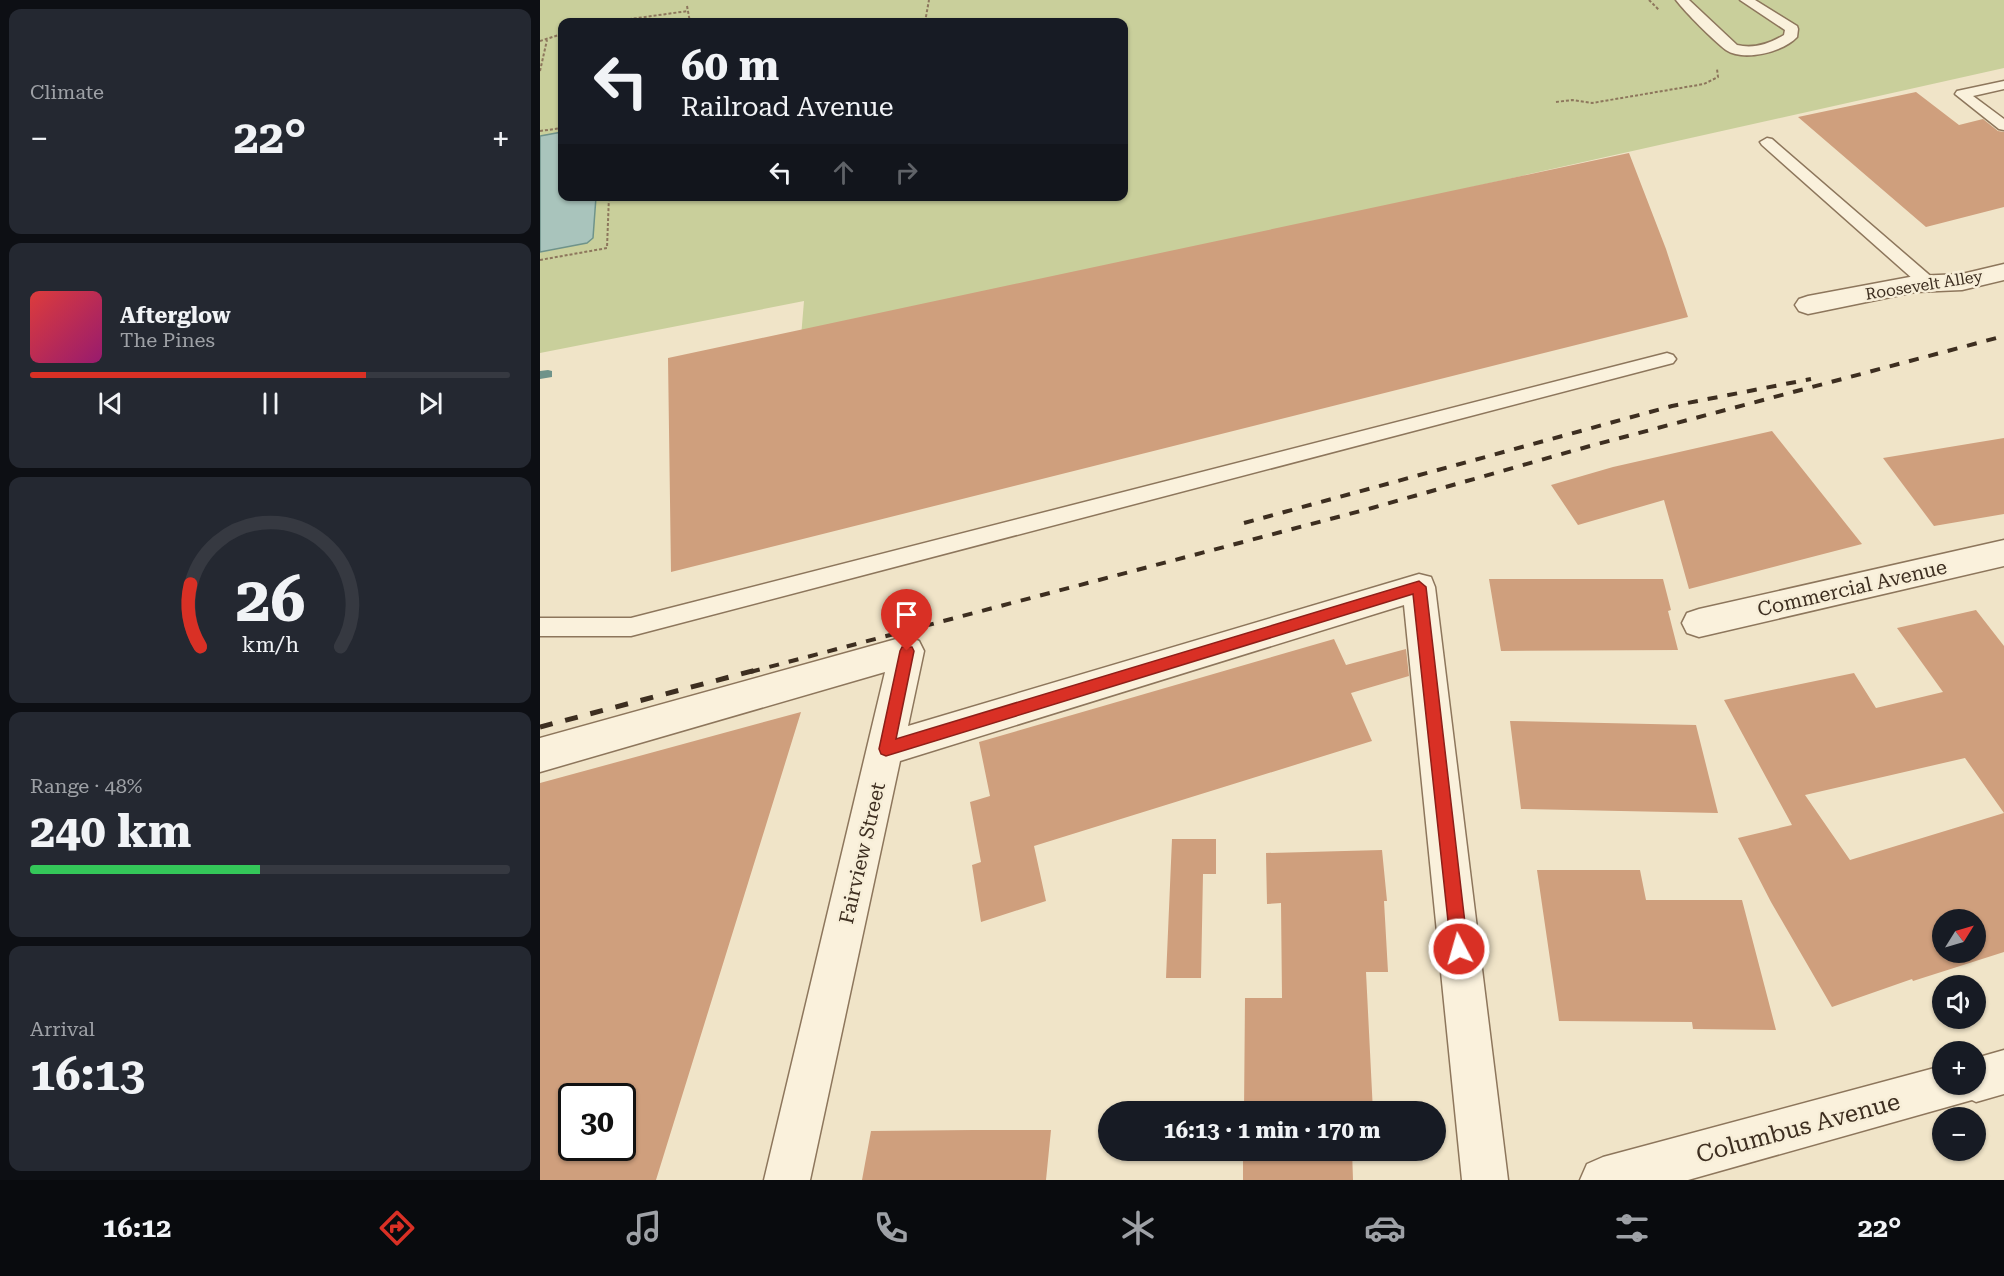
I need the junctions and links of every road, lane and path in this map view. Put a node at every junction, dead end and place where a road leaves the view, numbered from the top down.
1 (929, 0) edge
2 (1649, 0) edge
3 (1682, 0) edge
4 (1746, 0) edge
5 (687, 6) dead end
6 (688, 11) junction
7 (1665, 15) dead end
8 (638, 18) edge
9 (689, 18) edge
10 (926, 18) edge
11 (558, 36) edge
12 (547, 40) junction
13 (540, 41) edge
14 (1712, 62) dead end
15 (540, 71) edge
16 (2004, 85) edge
17 (1556, 102) dead end
18 (2004, 126) edge
19 (558, 129) edge
20 (540, 131) edge
21 (1767, 142) dead end
22 (609, 201) edge
23 (540, 260) edge
24 (2004, 272) edge
25 (1928, 283) junction
26 (1808, 306) dead end
27 (1668, 359) dead end
28 (2002, 556) edge
29 (1699, 623) dead end
30 (540, 627) edge
31 (886, 749) junction
32 (540, 755) edge
33 (2004, 1072) edge
34 (1986, 1077) edge
35 (1932, 1091) edge
36 (787, 1180) edge
37 (1485, 1180) edge
38 (1603, 1180) edge

1 - 10 path
2 - 7 path
3 - 4 lane
5 - 6 path
6 - 8 path
6 - 9 path
11 - 12 path
12 - 13 path
12 - 15 path
14 - 17 path
16 - 18 lane
19 - 20 path
21 - 25 lane
22 - 23 path
24 - 25 street, Roosevelt Alley
25 - 26 street, Roosevelt Alley
27 - 30 lane
28 - 29 street, Commercial Avenue
31 - 32 street, Fairview Street
31 - 36 street, Fairview Street
31 - 37 street
33 - 34 street
35 - 38 street, Columbus Avenue

